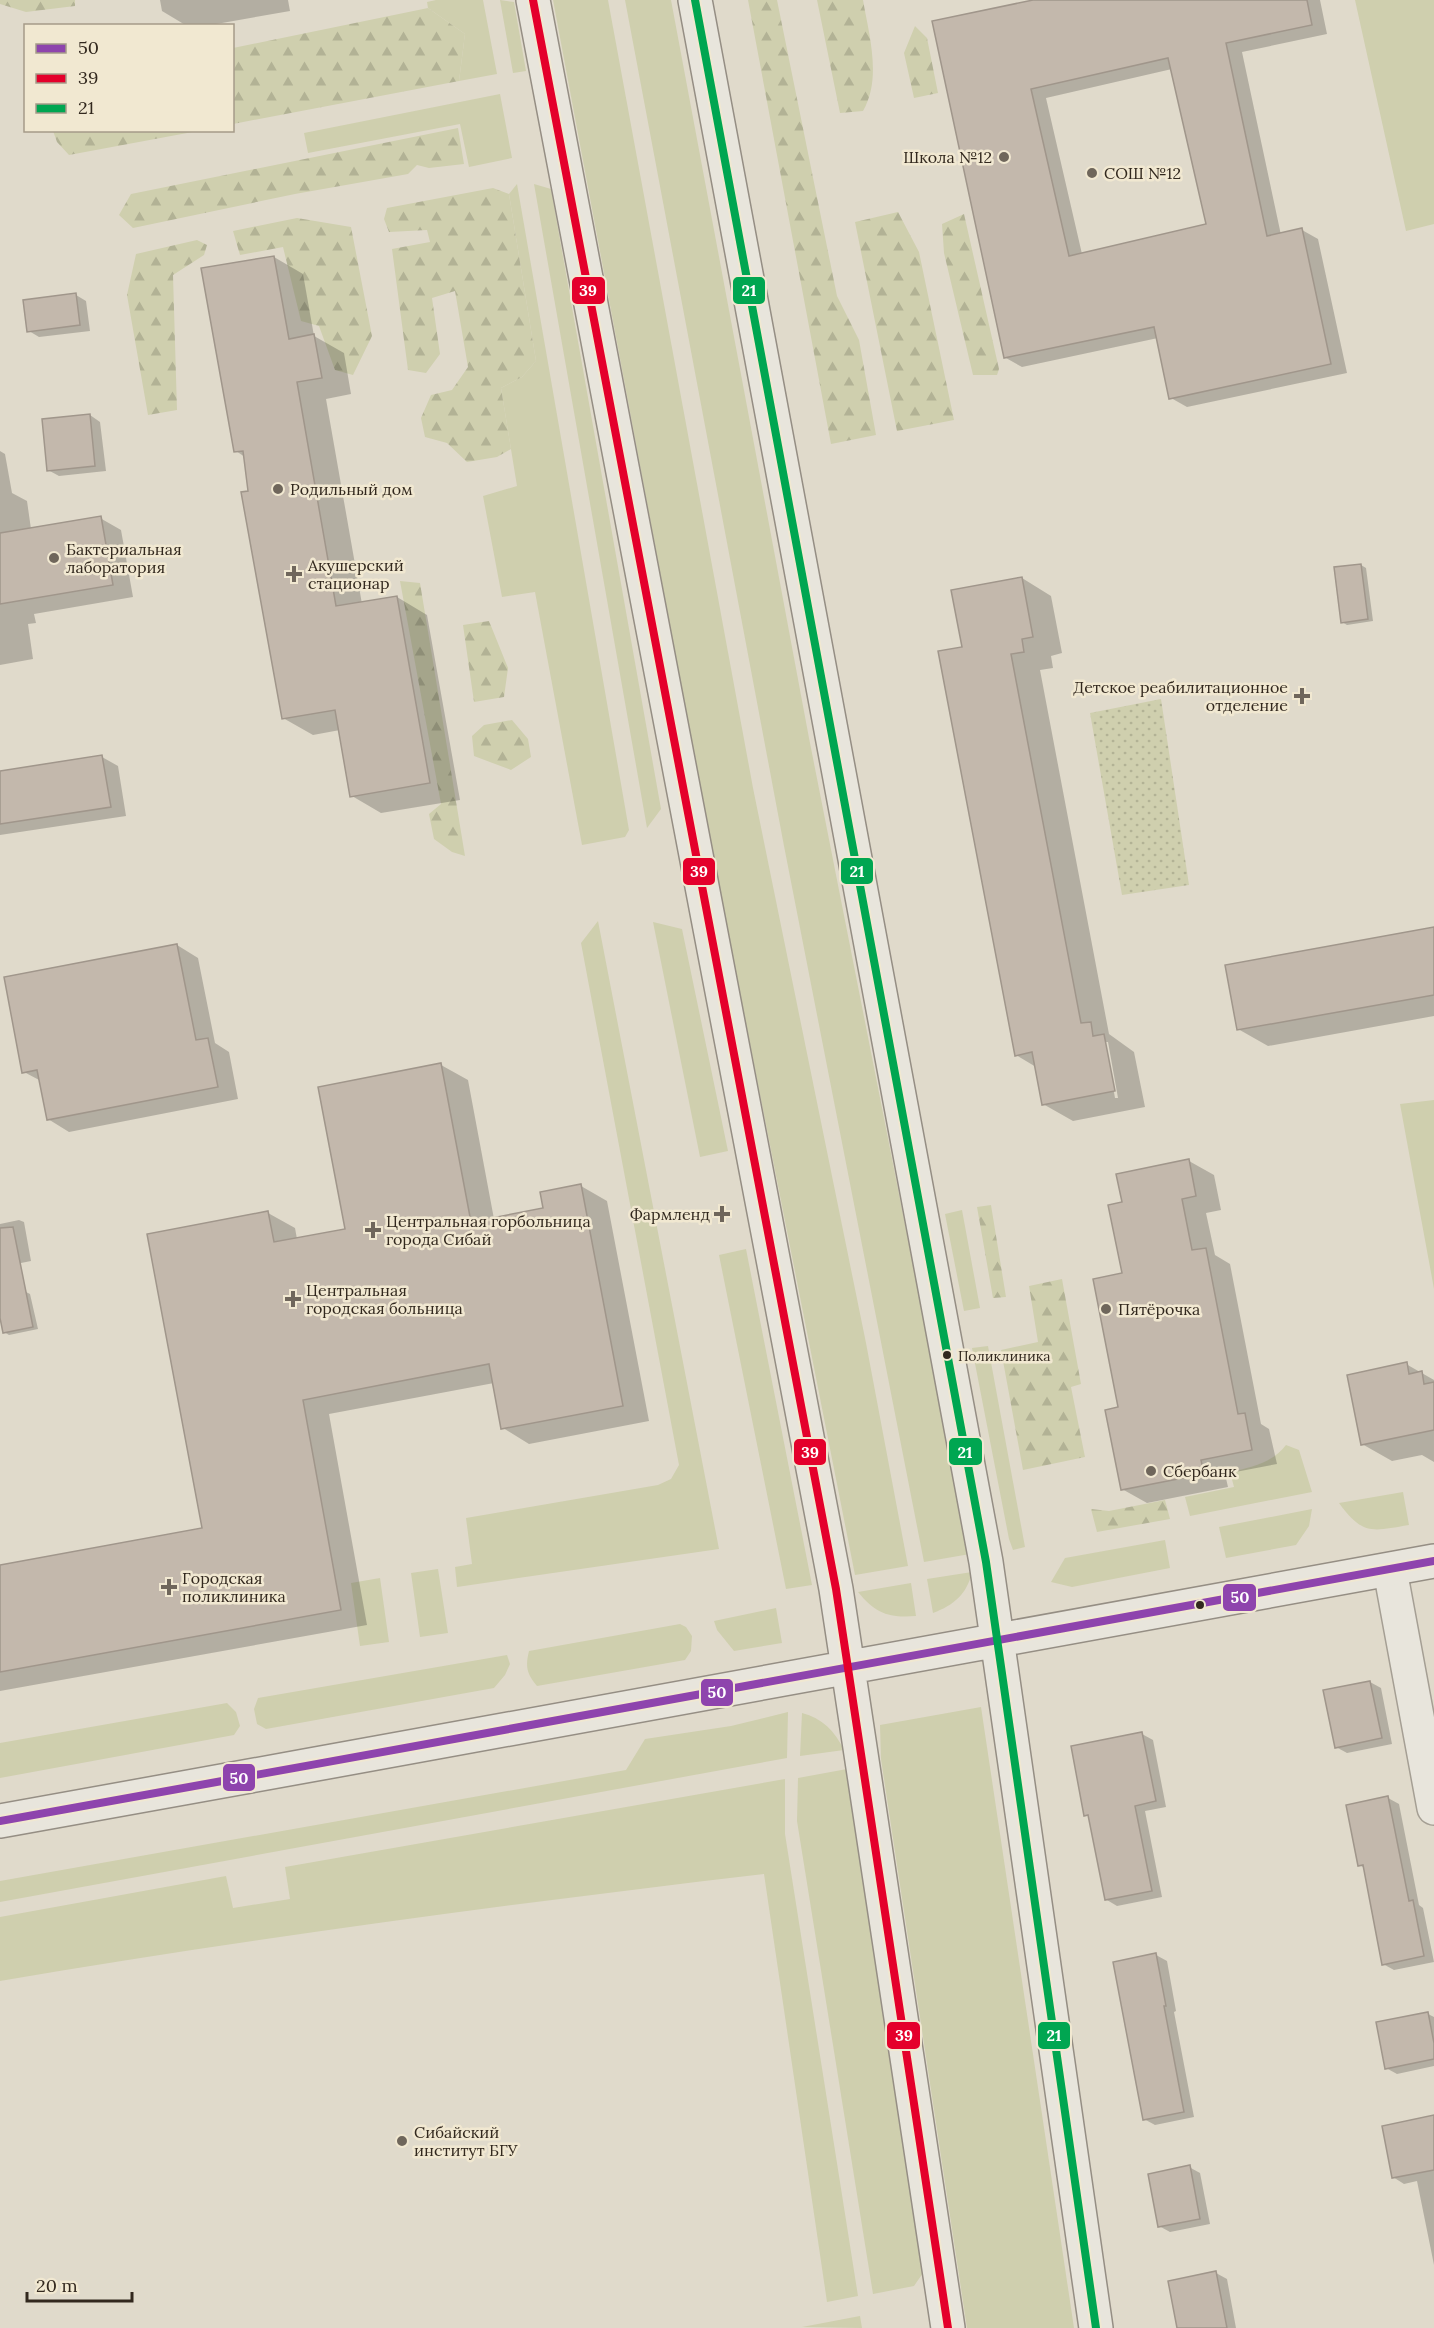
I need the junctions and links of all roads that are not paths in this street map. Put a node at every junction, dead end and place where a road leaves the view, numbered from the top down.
1 (533, 0) edge
2 (695, 0) edge
3 (1434, 1561) edge
4 (1390, 1570) junction
5 (997, 1643) junction
6 (849, 1668) junction
7 (1434, 1808) edge
8 (0, 1821) edge
9 (948, 2328) edge
10 (1096, 2328) edge

1 - 6 main road
2 - 5 main road
3 - 4 main road
4 - 5 main road
4 - 7 main road
5 - 6 main road
5 - 10 main road
6 - 8 main road
6 - 9 main road

